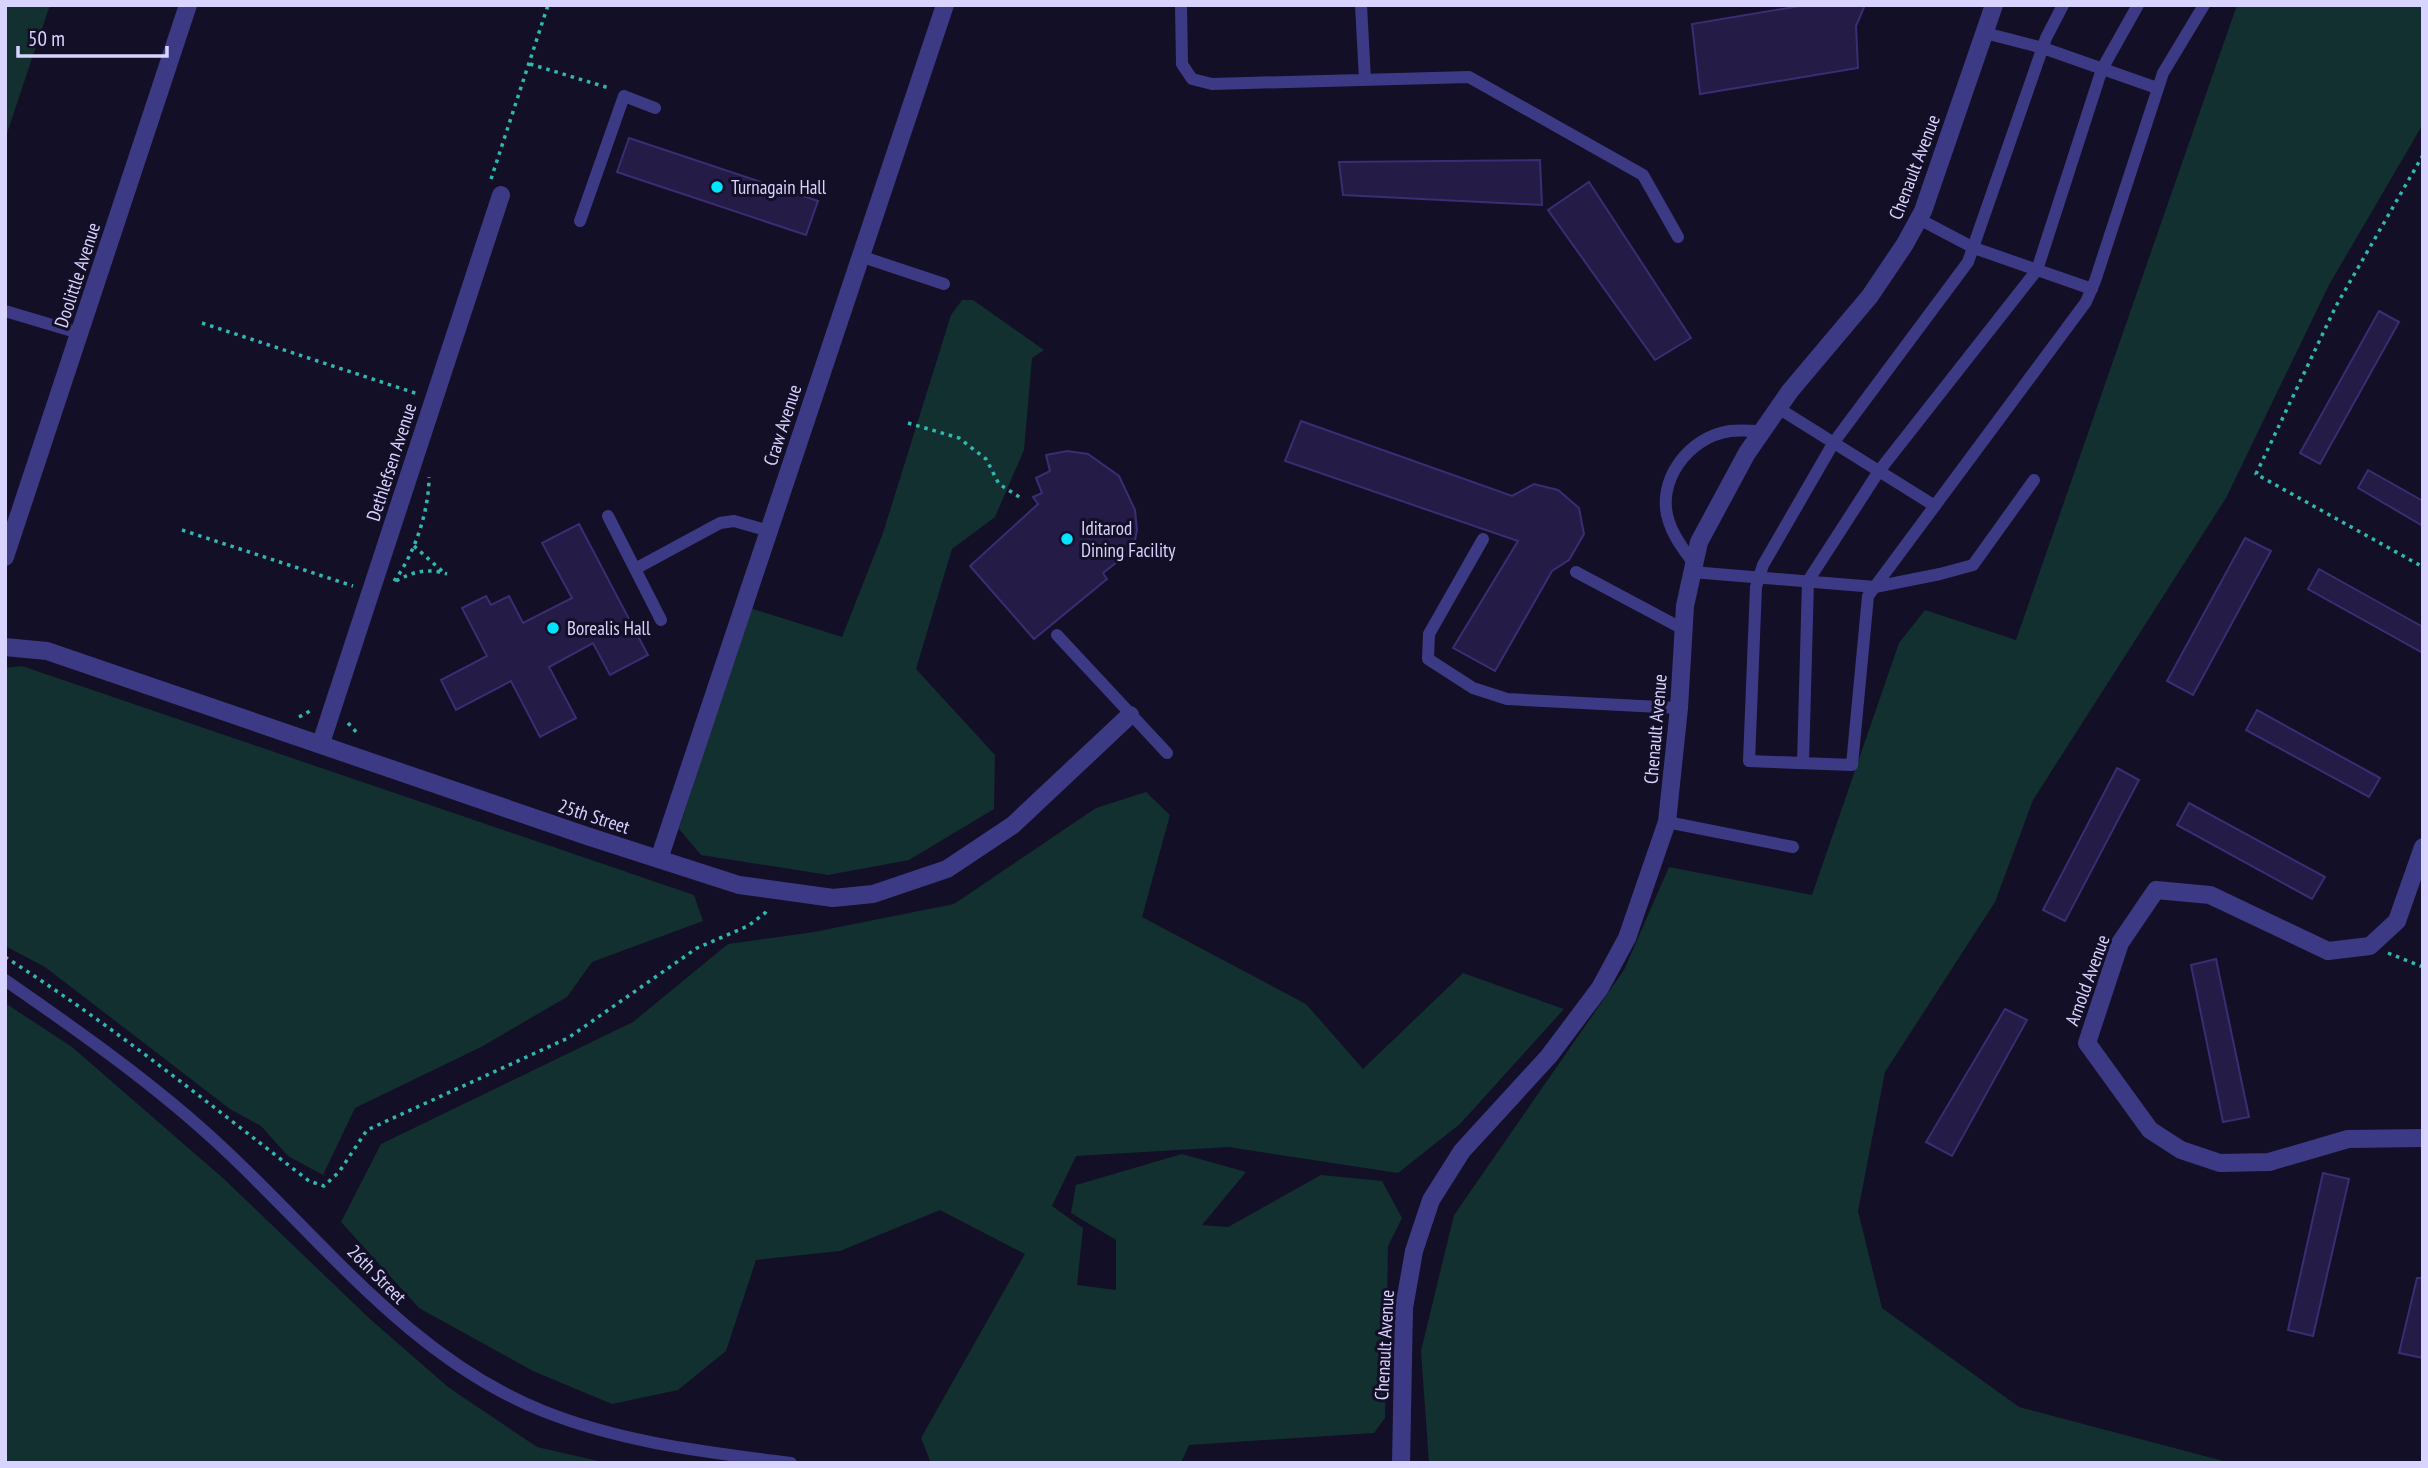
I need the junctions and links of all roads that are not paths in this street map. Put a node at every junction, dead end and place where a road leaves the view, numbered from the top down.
1 (188, 5) edge
2 (945, 5) edge
3 (1181, 5) edge
4 (1362, 5) edge
5 (1994, 5) edge
6 (2063, 5) edge
7 (2138, 5) edge
8 (2204, 5) edge
9 (1985, 33) junction
10 (2043, 48) junction
11 (2102, 69) junction
12 (1365, 80) junction
13 (2158, 88) junction
14 (655, 108) dead end
15 (501, 195) dead end
16 (1919, 219) junction
17 (580, 221) dead end
18 (1678, 237) dead end
19 (1974, 248) junction
20 (860, 256) junction
21 (2037, 270) junction
22 (944, 284) dead end
23 (2092, 289) junction
24 (5, 310) edge
25 (79, 333) junction
26 (1778, 408) junction
27 (1762, 431) junction
28 (1834, 442) junction
29 (1879, 471) junction
30 (2034, 480) dead end
31 (1935, 506) junction
32 (608, 516) dead end
33 (769, 531) junction
34 (1483, 539) dead end
35 (5, 557) edge
36 (1693, 568) junction
37 (635, 569) junction
38 (1576, 572) dead end
39 (1759, 577) junction
40 (1808, 581) junction
41 (1875, 587) junction
42 (661, 620) dead end
43 (1683, 629) junction
44 (1057, 635) dead end
45 (5, 647) edge
46 (1679, 708) junction
47 (1129, 715) junction
48 (321, 743) junction
49 (1167, 753) dead end
50 (1803, 763) junction
51 (1667, 822) junction
52 (1793, 847) dead end
53 (2423, 847) edge
54 (659, 859) junction
55 (5, 980) edge
56 (2423, 1138) edge
57 (791, 1463) edge
58 (1401, 1463) edge

1 - 25 street, Doolittle Avenue
2 - 20 street, Craw Avenue
3 - 12 lane
4 - 12 lane
5 - 9 street, Chenault Avenue
6 - 10 lane
7 - 11 lane
8 - 13 lane
9 - 10 lane
9 - 16 street, Chenault Avenue
10 - 11 lane
10 - 19 lane
11 - 13 lane
11 - 21 lane
12 - 18 lane
13 - 23 lane
14 - 17 lane
15 - 48 street, Dethlefsen Avenue
16 - 19 lane
16 - 26 street, Chenault Avenue
19 - 21 lane
19 - 28 lane
20 - 22 lane
20 - 33 street, Craw Avenue
21 - 23 lane
21 - 29 lane
23 - 31 lane
24 - 25 lane
25 - 35 street, Doolittle Avenue
26 - 27 street, Chenault Avenue
26 - 28 lane
27 - 36 street, Chenault Avenue
27 - 36 lane
28 - 29 lane
28 - 39 lane
29 - 31 lane
29 - 40 lane
30 - 41 lane
31 - 41 lane
32 - 37 lane
33 - 37 lane
33 - 54 street, Craw Avenue
34 - 46 lane
36 - 39 lane
36 - 43 street, Chenault Avenue
37 - 42 lane
38 - 43 lane
39 - 40 lane
39 - 50 lane
40 - 41 lane
40 - 50 lane
41 - 50 lane
43 - 46 street, Chenault Avenue
44 - 47 lane
45 - 48 street, 25th Street
46 - 51 street, Chenault Avenue
47 - 49 lane
47 - 54 street, 25th Street
48 - 54 street, 25th Street
51 - 52 lane
51 - 58 street, Chenault Avenue
53 - 56 street, Arnold Avenue
55 - 57 lane, 26th Street

